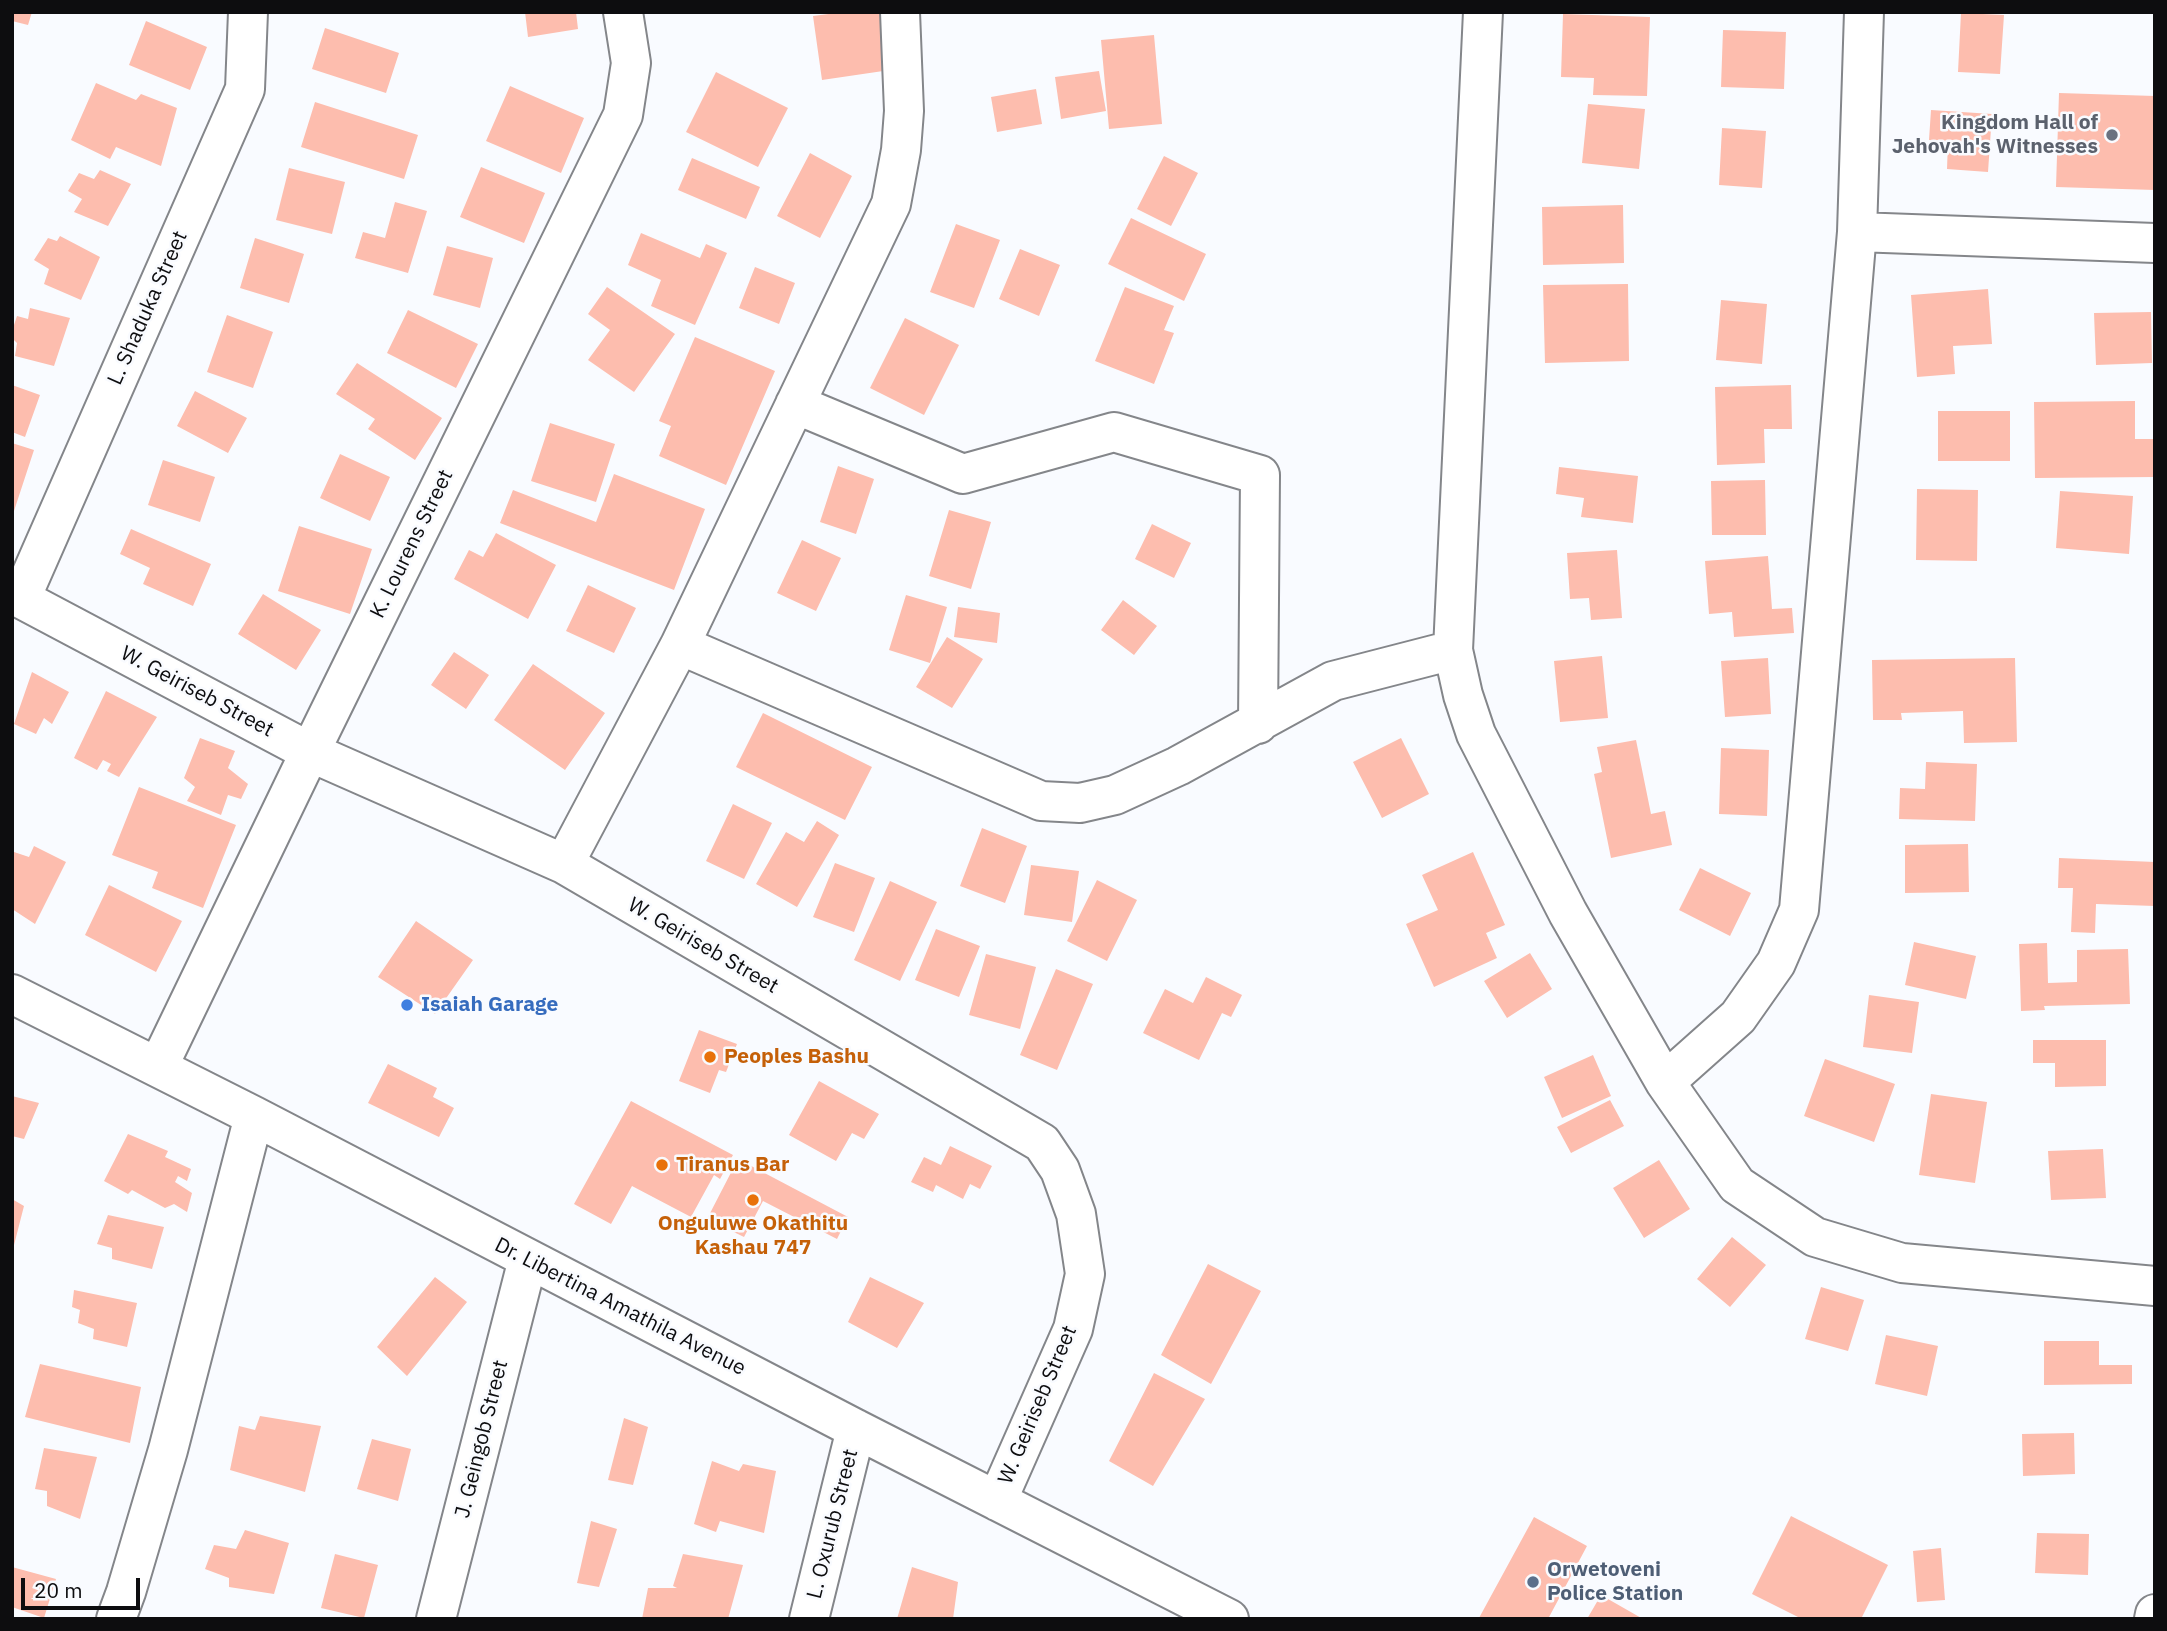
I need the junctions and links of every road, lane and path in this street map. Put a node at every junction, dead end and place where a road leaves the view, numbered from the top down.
1 (248, 12) edge
2 (623, 12) edge
3 (901, 12) edge
4 (1483, 12) edge
5 (1864, 12) edge
6 (1857, 232) junction
7 (2155, 243) edge
8 (795, 404) junction
9 (16, 596) edge
10 (680, 645) junction
11 (1453, 650) junction
12 (1258, 724) junction
13 (310, 751) junction
14 (564, 864) junction
15 (12, 994) edge
16 (158, 1067) junction
17 (1665, 1082) junction
18 (254, 1116) junction
19 (528, 1259) junction
20 (2155, 1286) edge
21 (856, 1429) junction
22 (997, 1501) junction
23 (116, 1619) edge
24 (436, 1619) edge
25 (809, 1619) edge
26 (1229, 1619) edge

1 - 9 street, L. Shaduka Street
2 - 13 street, K. Lourens Street
3 - 8 street
4 - 11 street
5 - 6 street
6 - 7 street
6 - 17 street
8 - 10 street
8 - 12 street
9 - 13 street, W. Geiriseb Street
10 - 12 street
10 - 14 street
11 - 12 street
11 - 17 street
13 - 14 street, W. Geiriseb Street
13 - 16 street, K. Lourens Street
14 - 22 street, W. Geiriseb Street
15 - 16 street, Dr. Libertina Amathila Avenue
16 - 18 street, Dr. Libertina Amathila Avenue
17 - 20 street
18 - 19 street, Dr. Libertina Amathila Avenue
18 - 23 street
19 - 21 street, Dr. Libertina Amathila Avenue
19 - 24 street, J. Geingob Street
21 - 22 street, Dr. Libertina Amathila Avenue
21 - 25 street, L. Oxurub Street
22 - 26 street, Dr. Libertina Amathila Avenue

